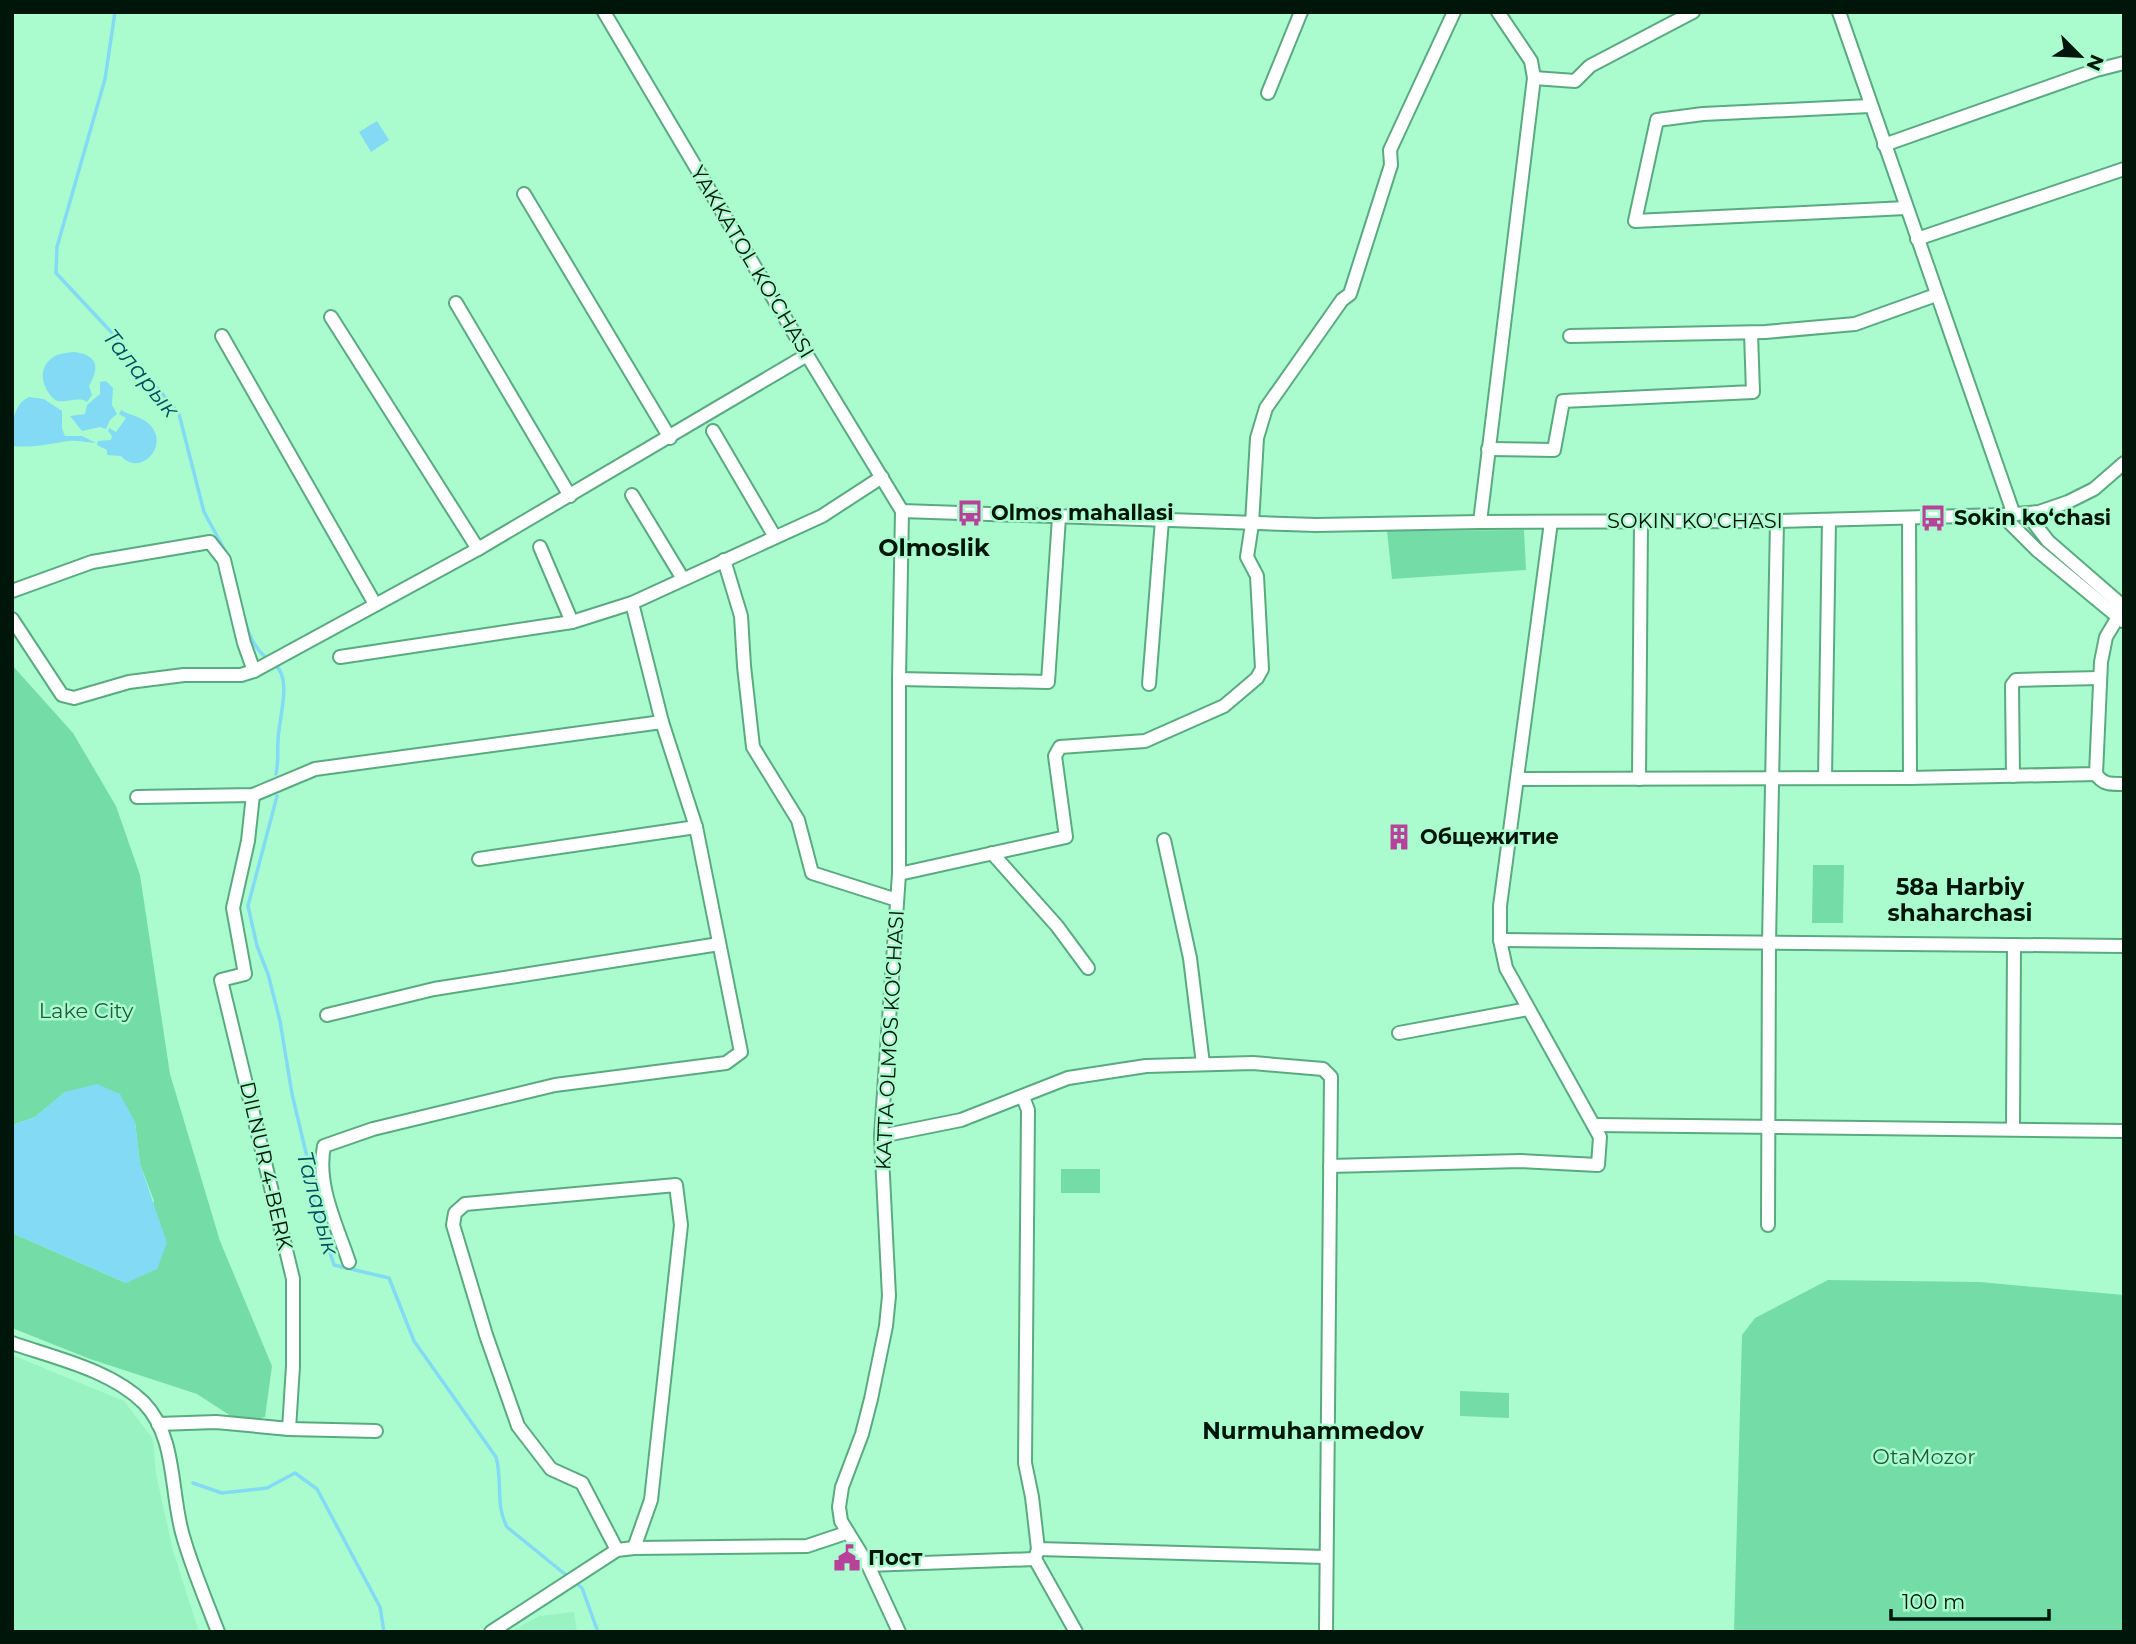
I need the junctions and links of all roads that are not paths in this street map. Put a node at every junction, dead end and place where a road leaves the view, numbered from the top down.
1 (604, 12) edge
2 (1301, 12) edge
3 (1454, 12) edge
4 (1498, 12) edge
5 (1693, 12) edge
6 (1839, 12) edge
7 (2124, 63) edge
8 (1534, 78) junction
9 (1268, 93) dead end
10 (1870, 106) junction
11 (1884, 145) junction
12 (2124, 169) edge
13 (524, 194) dead end
14 (1906, 208) junction
15 (1917, 240) junction
16 (1936, 295) junction
17 (456, 303) dead end
18 (331, 317) dead end
19 (1751, 332) junction
20 (222, 336) dead end
21 (1570, 336) dead end
22 (807, 355) junction
23 (713, 431) dead end
24 (670, 438) junction
25 (1488, 449) junction
26 (2124, 463) edge
27 (882, 477) junction
28 (632, 495) dead end
29 (570, 496) junction
30 (902, 511) junction
31 (2014, 515) junction
32 (1059, 516) junction
33 (1909, 519) junction
34 (1162, 520) junction
35 (1829, 520) junction
36 (1641, 521) junction
37 (1777, 521) junction
38 (1480, 522) junction
39 (1551, 522) junction
40 (1252, 524) junction
41 (775, 537) junction
42 (540, 547) dead end
43 (478, 549) junction
44 (724, 560) junction
45 (683, 579) junction
46 (12, 591) edge
47 (632, 603) junction
48 (375, 604) junction
49 (2122, 615) edge
50 (12, 619) edge
51 (572, 622) junction
52 (340, 657) dead end
53 (254, 671) junction
54 (2100, 678) junction
55 (899, 679) junction
56 (1149, 684) dead end
57 (662, 722) junction
58 (2096, 774) junction
59 (2012, 776) junction
60 (1772, 778) junction
61 (1825, 778) junction
62 (1910, 778) junction
63 (1517, 779) junction
64 (1639, 779) junction
65 (2124, 784) edge
66 (253, 795) junction
67 (137, 797) dead end
68 (696, 827) junction
69 (1164, 840) dead end
70 (992, 853) junction
71 (479, 859) dead end
72 (899, 874) junction
73 (897, 900) junction
74 (1500, 940) junction
75 (1769, 943) junction
76 (719, 944) junction
77 (2014, 945) junction
78 (2124, 946) edge
79 (1088, 968) dead end
80 (1528, 1009) junction
81 (327, 1015) dead end
82 (1399, 1033) dead end
83 (1203, 1064) junction
84 (1023, 1097) junction
85 (1594, 1125) junction
86 (1769, 1125) junction
87 (2013, 1128) junction
88 (2124, 1131) edge
89 (881, 1136) junction
90 (1330, 1166) junction
91 (1768, 1225) dead end
92 (349, 1262) dead end
93 (12, 1343) edge
94 (158, 1424) junction
95 (289, 1429) junction
96 (376, 1431) dead end
97 (846, 1533) junction
98 (634, 1548) junction
99 (617, 1550) junction
100 (1037, 1554) junction
101 (1326, 1557) junction
102 (868, 1565) junction
103 (218, 1632) edge
104 (491, 1632) edge
105 (899, 1632) edge
106 (1076, 1632) edge
107 (1326, 1632) edge

1 - 22 street, YAKKATOL KO'CHASI
2 - 9 street
3 - 40 street
4 - 8 street
5 - 8 street
6 - 10 street
7 - 11 street
8 - 25 street
10 - 11 street
10 - 14 street
11 - 14 street
12 - 15 street
13 - 24 street
14 - 15 street
15 - 16 street
16 - 19 street
16 - 31 street
17 - 29 street
18 - 43 street
19 - 21 street
19 - 25 street
20 - 48 street
22 - 24 street
22 - 27 street, YAKKATOL KO'CHASI
23 - 41 street
24 - 29 street
25 - 38 street
26 - 31 street, SOKIN KO'CHASI
27 - 30 street, YAKKATOL KO'CHASI
27 - 41 street
28 - 45 street
29 - 43 street
30 - 32 street, SOKIN KO'CHASI
30 - 55 street, KATTA OLMOS KO'CHASI
31 - 33 street, SOKIN KO'CHASI
31 - 49 street
31 - 49 street
32 - 34 street, SOKIN KO'CHASI
32 - 55 street
33 - 35 street, SOKIN KO'CHASI
33 - 62 street
34 - 40 street, SOKIN KO'CHASI
34 - 56 street
35 - 37 street, SOKIN KO'CHASI
35 - 61 street
36 - 37 street, SOKIN KO'CHASI
36 - 39 street, SOKIN KO'CHASI
36 - 64 street
37 - 60 street
38 - 39 street, SOKIN KO'CHASI
38 - 40 street, SOKIN KO'CHASI
39 - 63 street
40 - 70 street
41 - 44 street
42 - 51 street
43 - 48 street
44 - 45 street
44 - 73 street
45 - 47 street
46 - 53 street
47 - 51 street
47 - 57 street
48 - 53 street
49 - 54 street
50 - 53 street
51 - 52 street
54 - 58 street
54 - 59 street
55 - 72 street, KATTA OLMOS KO'CHASI
57 - 66 street
57 - 68 street
58 - 59 street
58 - 65 street
59 - 62 street
60 - 61 street
60 - 64 street
60 - 75 street
61 - 62 street
63 - 64 street
63 - 74 street
66 - 67 street
66 - 95 street, DILNUR 4-BERK
68 - 71 street
68 - 76 street
69 - 83 street
70 - 72 street
70 - 79 street
72 - 73 street, KATTA OLMOS KO'CHASI
73 - 89 street, KATTA OLMOS KO'CHASI
74 - 75 street
74 - 80 street
75 - 77 street
75 - 86 street
76 - 81 street
76 - 92 street
77 - 78 street
77 - 87 street
80 - 82 street
80 - 85 street
83 - 84 street
83 - 90 street
84 - 89 street
84 - 100 street
85 - 86 street
85 - 90 street
86 - 87 street
86 - 91 street
87 - 88 street
89 - 97 street, KATTA OLMOS KO'CHASI
90 - 101 street
93 - 94 street
94 - 95 street
94 - 103 street
95 - 96 street
97 - 98 street
97 - 102 street, KATTA OLMOS KO'CHASI
98 - 99 street
98 - 99 street
99 - 104 street
100 - 101 street
100 - 102 street
100 - 106 street
101 - 107 street
102 - 105 street, KATTA OLMOS KO'CHASI

